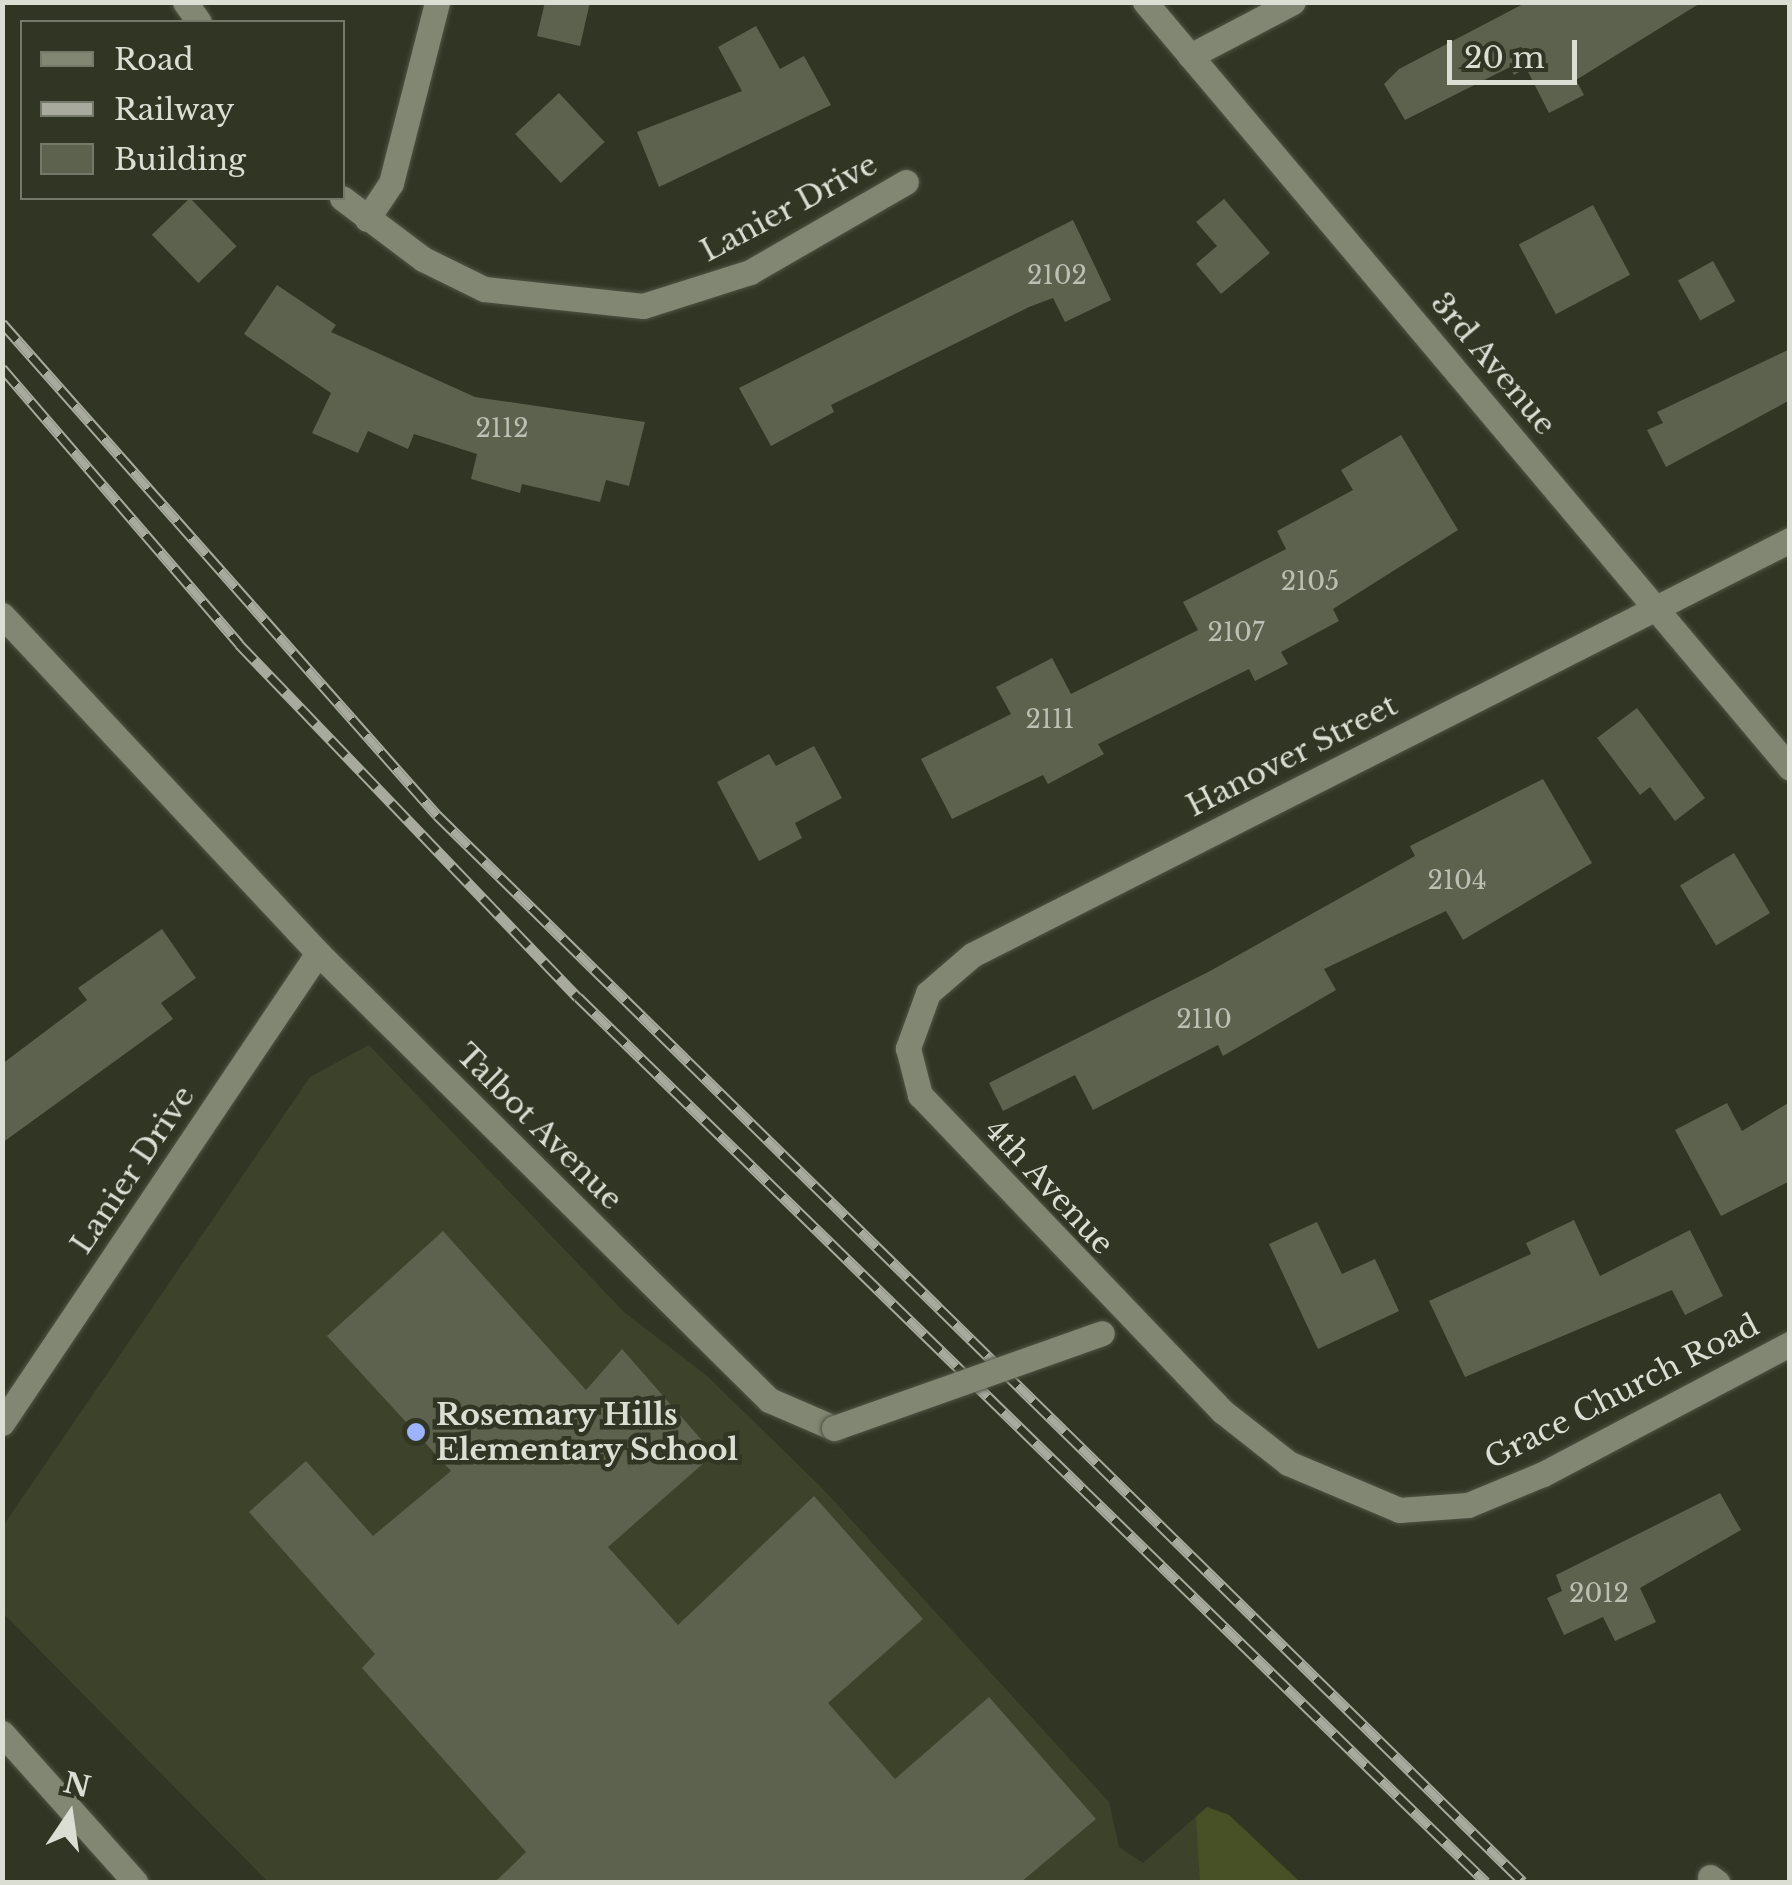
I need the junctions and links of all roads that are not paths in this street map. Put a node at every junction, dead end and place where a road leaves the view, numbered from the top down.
1 (437, 2) edge
2 (1145, 2) edge
3 (1293, 2) edge
4 (1190, 56) junction
5 (906, 182) dead end
6 (344, 200) edge
7 (367, 219) junction
8 (1790, 540) edge
9 (1656, 608) junction
10 (2, 615) edge
11 (1790, 768) edge
12 (318, 954) junction
13 (920, 1095) joint
14 (1130, 1322) junction
15 (1790, 1344) edge
16 (2, 1423) edge
17 (2, 1733) edge
18 (135, 1882) edge

1 - 7 street
2 - 4 street, 3rd Avenue
3 - 4 street
4 - 9 street, 3rd Avenue
5 - 7 street, Lanier Drive
6 - 7 street, Lanier Drive
8 - 9 street, Hanover Street
9 - 11 street, 3rd Avenue
9 - 13 street, Hanover Street
10 - 12 street, Talbot Avenue
12 - 14 street, Talbot Avenue, bridge
12 - 16 street, Lanier Drive
13 - 14 street, 4th Avenue
14 - 15 street, Grace Church Road
17 - 18 street

